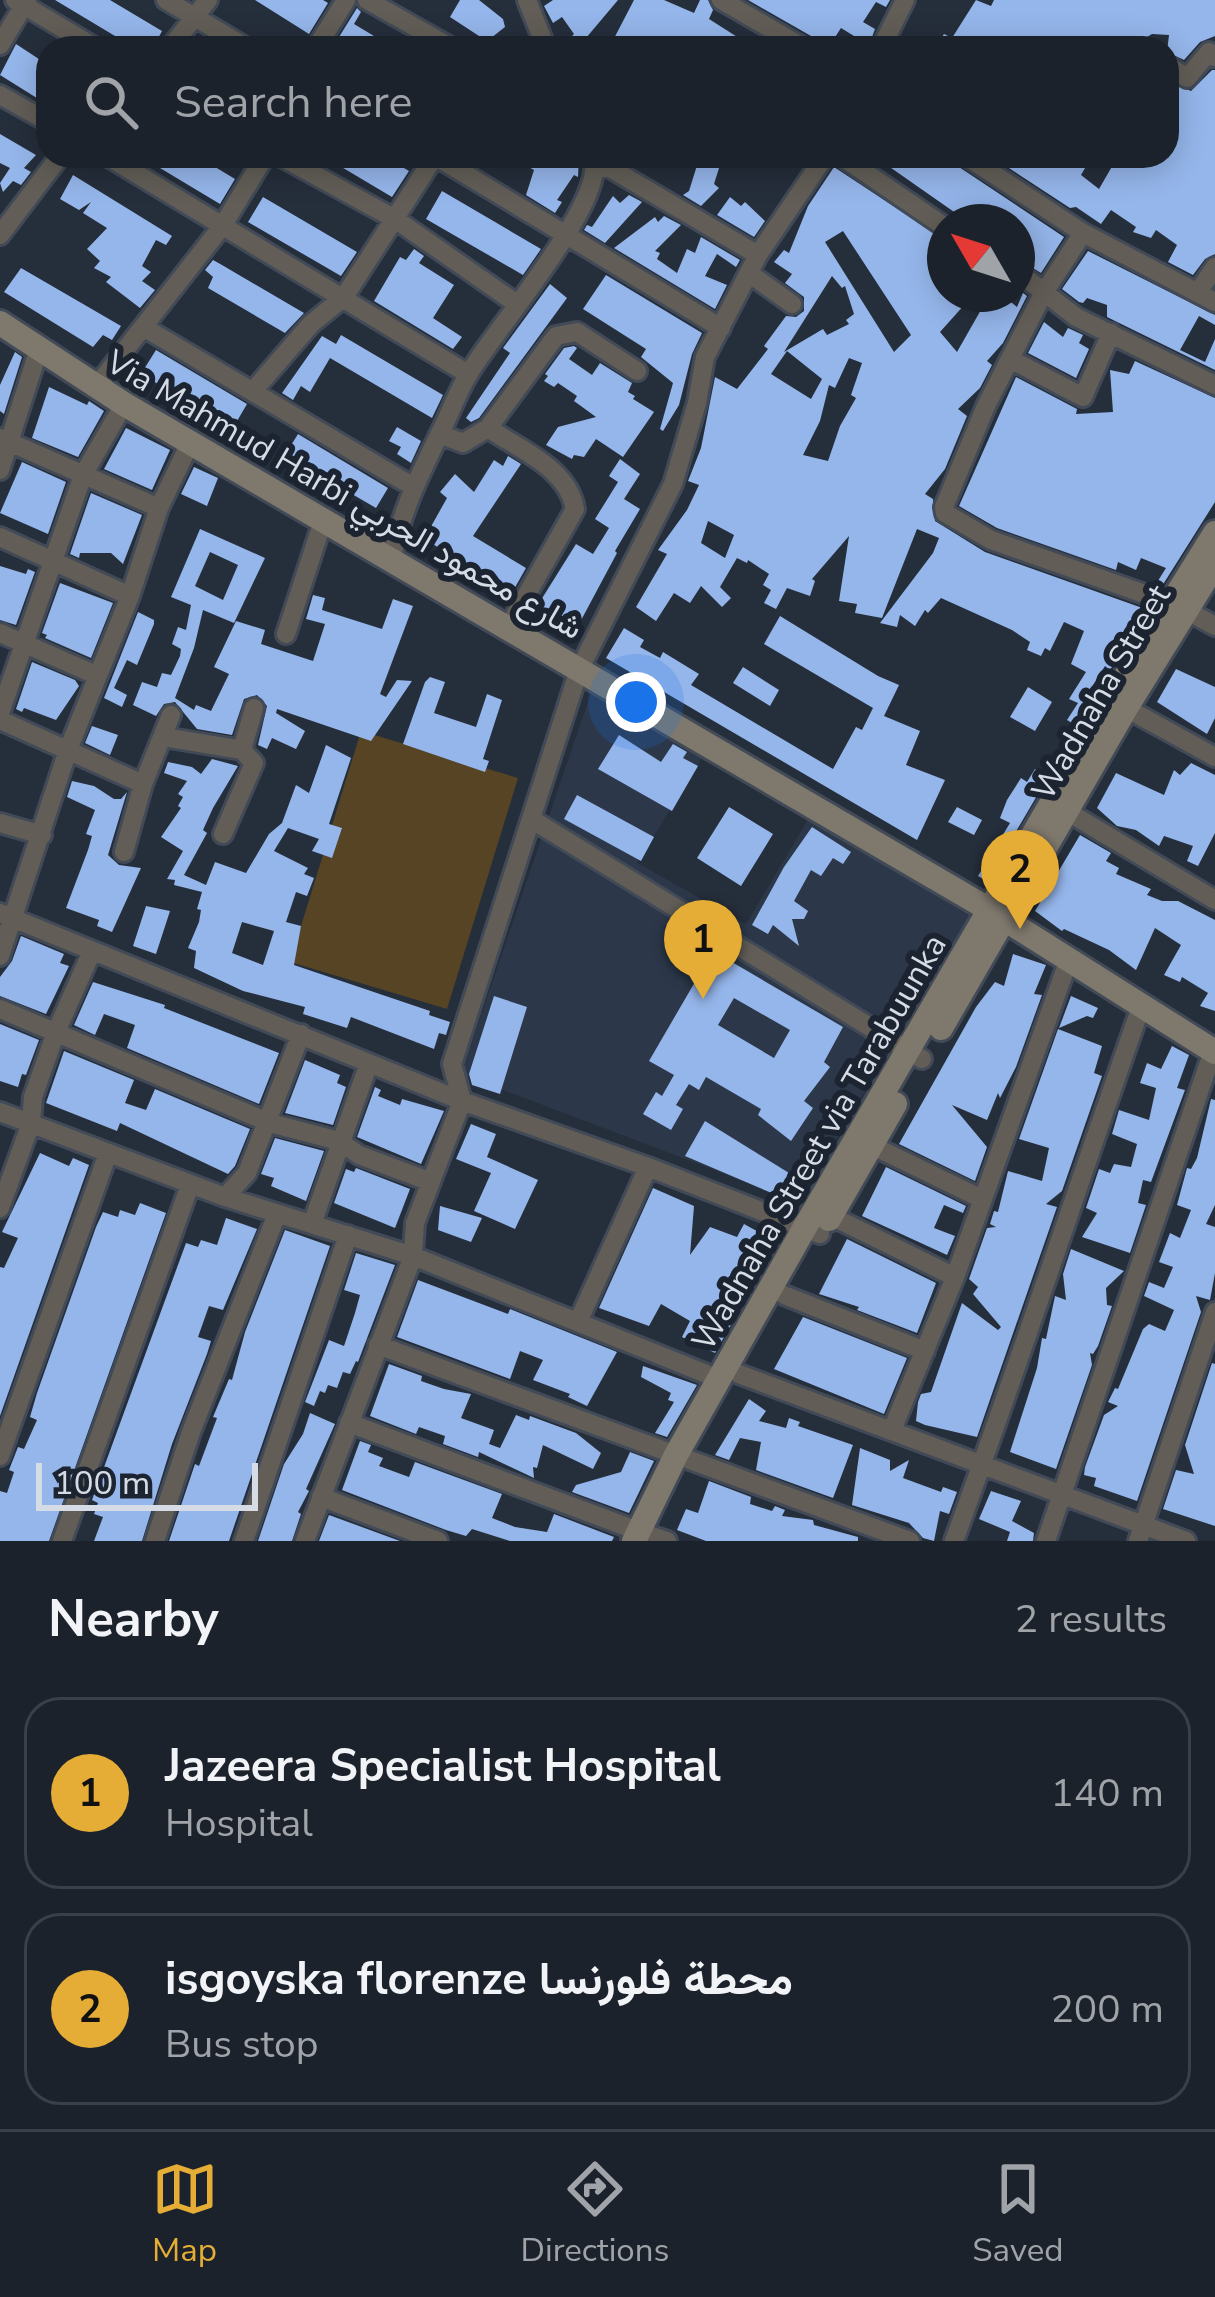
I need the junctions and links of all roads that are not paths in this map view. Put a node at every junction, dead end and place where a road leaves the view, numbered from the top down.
1 (166, 0) edge
2 (208, 0) edge
3 (346, 0) edge
4 (367, 0) edge
5 (527, 0) edge
6 (721, 0) edge
7 (904, 0) edge
8 (22, 2) edge
9 (195, 16) junction
10 (77, 36) edge
11 (179, 36) edge
12 (228, 36) edge
13 (324, 36) edge
14 (431, 36) edge
15 (541, 36) edge
16 (783, 36) edge
17 (887, 36) edge
18 (0, 45) edge
19 (1213, 51) edge
20 (1179, 73) edge
21 (0, 95) edge
22 (36, 115) edge
23 (51, 168) edge
24 (127, 168) edge
25 (258, 168) edge
26 (302, 168) edge
27 (427, 168) edge
28 (454, 168) edge
29 (595, 168) edge
30 (610, 168) edge
31 (818, 168) edge
32 (859, 168) edge
33 (984, 168) edge
34 (927, 215) edge
35 (394, 219) junction
36 (223, 225) junction
37 (1083, 233) junction
38 (0, 235) edge
39 (566, 237) junction
40 (754, 265) junction
41 (1215, 267) edge
42 (1035, 287) edge
43 (1043, 294) junction
44 (344, 297) junction
45 (1207, 297) edge
46 (517, 304) junction
47 (792, 304) dead end
48 (0, 322) edge
49 (146, 328) junction
50 (721, 328) junction
51 (1111, 334) junction
52 (39, 349) junction
53 (1012, 360) junction
54 (637, 371) dead end
55 (468, 374) junction
56 (1215, 385) edge
57 (96, 386) junction
58 (253, 391) junction
59 (124, 404) junction
60 (488, 428) junction
61 (440, 434) junction
62 (5, 440) edge
63 (191, 441) junction
64 (0, 470) edge
65 (83, 475) junction
66 (412, 486) junction
67 (159, 508) junction
68 (323, 521) junction
69 (1215, 533) edge
70 (0, 537) edge
71 (50, 561) junction
72 (391, 562) junction
73 (1215, 564) edge
74 (130, 596) junction
75 (1178, 607) junction
76 (1215, 626) edge
77 (508, 628) junction
78 (0, 633) edge
79 (286, 634) dead end
80 (24, 643) junction
81 (579, 670) junction
82 (96, 675) junction
83 (254, 708) dead end
84 (1126, 708) junction
85 (171, 715) dead end
86 (0, 717) edge
87 (164, 737) junction
88 (68, 750) junction
89 (242, 750) junction
90 (1215, 757) edge
91 (143, 784) junction
92 (1068, 812) junction
93 (531, 819) junction
94 (0, 823) edge
95 (224, 834) dead end
96 (42, 835) junction
97 (124, 852) dead end
98 (1215, 900) edge
99 (8, 916) edge
100 (998, 916) junction
101 (92, 951) junction
102 (0, 956) edge
103 (1068, 962) junction
104 (1141, 1007) junction
105 (0, 1009) edge
106 (56, 1032) junction
107 (302, 1034) junction
108 (1214, 1052) edge
109 (915, 1055) junction
110 (369, 1063) junction
111 (462, 1101) junction
112 (888, 1101) junction
113 (0, 1112) edge
114 (32, 1123) junction
115 (270, 1123) junction
116 (339, 1141) junction
117 (873, 1146) junction
118 (107, 1156) junction
119 (648, 1167) junction
120 (431, 1182) junction
121 (190, 1185) junction
122 (225, 1197) junction
123 (980, 1198) junction
124 (0, 1208) edge
125 (277, 1214) junction
126 (312, 1224) junction
127 (818, 1226) junction
128 (348, 1235) junction
129 (413, 1256) junction
130 (955, 1277) junction
131 (784, 1295) junction
132 (1215, 1312) edge
133 (578, 1322) junction
134 (378, 1346) junction
135 (925, 1351) junction
136 (729, 1376) junction
137 (350, 1423) junction
138 (892, 1430) junction
139 (0, 1456) edge
140 (683, 1458) junction
141 (981, 1465) junction
142 (1062, 1494) junction
143 (321, 1497) junction
144 (1141, 1532) edge
145 (648, 1538) edge
146 (62, 1541) edge
147 (155, 1541) edge
148 (244, 1541) edge
149 (305, 1541) edge
150 (438, 1541) edge
151 (910, 1541) edge
152 (954, 1541) edge
153 (1046, 1541) edge
154 (1186, 1541) edge

1 - 9 street
2 - 9 street
3 - 13 street
4 - 14 street
5 - 15 street
6 - 16 street
7 - 17 street
8 - 10 street
8 - 18 street
9 - 11 street
9 - 12 street
19 - 20 street
21 - 22 street
23 - 38 street
24 - 36 street
25 - 36 street
26 - 35 street
27 - 35 street
28 - 39 street
29 - 39 street
30 - 40 street
31 - 40 street
32 - 34 street
33 - 37 street
35 - 44 street
35 - 46 street
36 - 44 street
36 - 49 street
37 - 43 street
37 - 45 street
39 - 46 street
39 - 50 street
40 - 47 street
40 - 50 street
41 - 45 street
42 - 43 street
43 - 51 street
43 - 53 street
44 - 55 street
44 - 58 street
46 - 55 street
48 - 52 main road, Via Mahmud Harbi شارع محمود الحربي
49 - 57 street
49 - 58 street
50 - 81 street
51 - 53 street
51 - 56 street
52 - 57 main road, Via Mahmud Harbi شارع محمود الحربي
52 - 62 street
53 - 75 street
54 - 60 street
55 - 61 street
57 - 59 main road, Via Mahmud Harbi شارع محمود الحربي
58 - 66 street
59 - 63 main road, Via Mahmud Harbi شارع محمود الحربي
59 - 65 street
60 - 61 street
60 - 77 street
61 - 66 street
62 - 64 street
62 - 65 street
63 - 67 street
63 - 68 main road, Via Mahmud Harbi شارع محمود الحربي
65 - 67 street
65 - 71 street
66 - 72 street
67 - 74 street
68 - 72 main road, Via Mahmud Harbi شارع محمود الحربي
68 - 79 street
69 - 75 main road
70 - 71 street
71 - 74 street
71 - 80 street
72 - 77 main road, Via Mahmud Harbi شارع محمود الحربي
73 - 75 main road, Wadnaha Street
74 - 82 street
75 - 76 street
75 - 84 main road, Wadnaha Street
75 - 100 main road
77 - 81 main road, Via Mahmud Harbi شارع محمود الحربي
78 - 80 street
80 - 82 street
80 - 86 street
81 - 93 street
81 - 100 main road, Via Mahmud Harbi شارع محمود الحربي
82 - 88 street
83 - 89 street
84 - 90 street
84 - 92 main road, Wadnaha Street
85 - 87 street
86 - 88 street
87 - 89 street
87 - 91 street
88 - 91 street
88 - 96 street
89 - 95 street
91 - 97 street
92 - 98 street
92 - 100 main road, Wadnaha Street
93 - 109 street
93 - 111 street
94 - 96 street
96 - 99 street
99 - 101 street
99 - 102 street
100 - 103 main road, Via Mahmud Harbi شارع محمود الحربي
100 - 109 main road, Wadnaha Street
101 - 106 street
101 - 107 street
103 - 104 main road, Via Mahmud Harbi شارع محمود الحربي
103 - 123 street
104 - 108 main road, Via Mahmud Harbi شارع محمود الحربي
104 - 141 street
105 - 106 street
106 - 114 street
106 - 115 street
107 - 110 street
107 - 115 street
108 - 142 street
109 - 112 main road, Wadnaha Street
110 - 111 street
110 - 116 street
111 - 119 street
111 - 120 street
112 - 117 main road, Wadnaha Street
112 - 127 main road, Wadnaha Street via Tarabuunka
113 - 114 street
114 - 118 street
114 - 124 street
115 - 116 street
115 - 122 street
116 - 120 street
116 - 126 street
117 - 123 street
117 - 127 main road, Wadnaha Street
118 - 121 street
118 - 139 street
119 - 127 street
119 - 133 street
120 - 129 street
121 - 122 street
121 - 146 street
122 - 125 street
123 - 130 street
125 - 126 street
125 - 147 street
126 - 128 street
127 - 130 street
127 - 131 main road, Wadnaha Street
127 - 136 main road, Wadnaha Street via Tarabuunka
128 - 129 street
128 - 148 street
129 - 133 street
129 - 134 street
130 - 135 street
131 - 135 street
131 - 136 main road, Wadnaha Street
132 - 144 street
133 - 136 street
134 - 137 street
134 - 140 street
135 - 138 street
136 - 138 street
136 - 140 main road, Wadnaha Street
137 - 143 street
137 - 145 street
138 - 141 street
140 - 145 main road, Wadnaha Street
140 - 151 street
141 - 142 street
141 - 152 street
142 - 144 street
142 - 153 street
143 - 149 street
143 - 150 street
144 - 154 street

